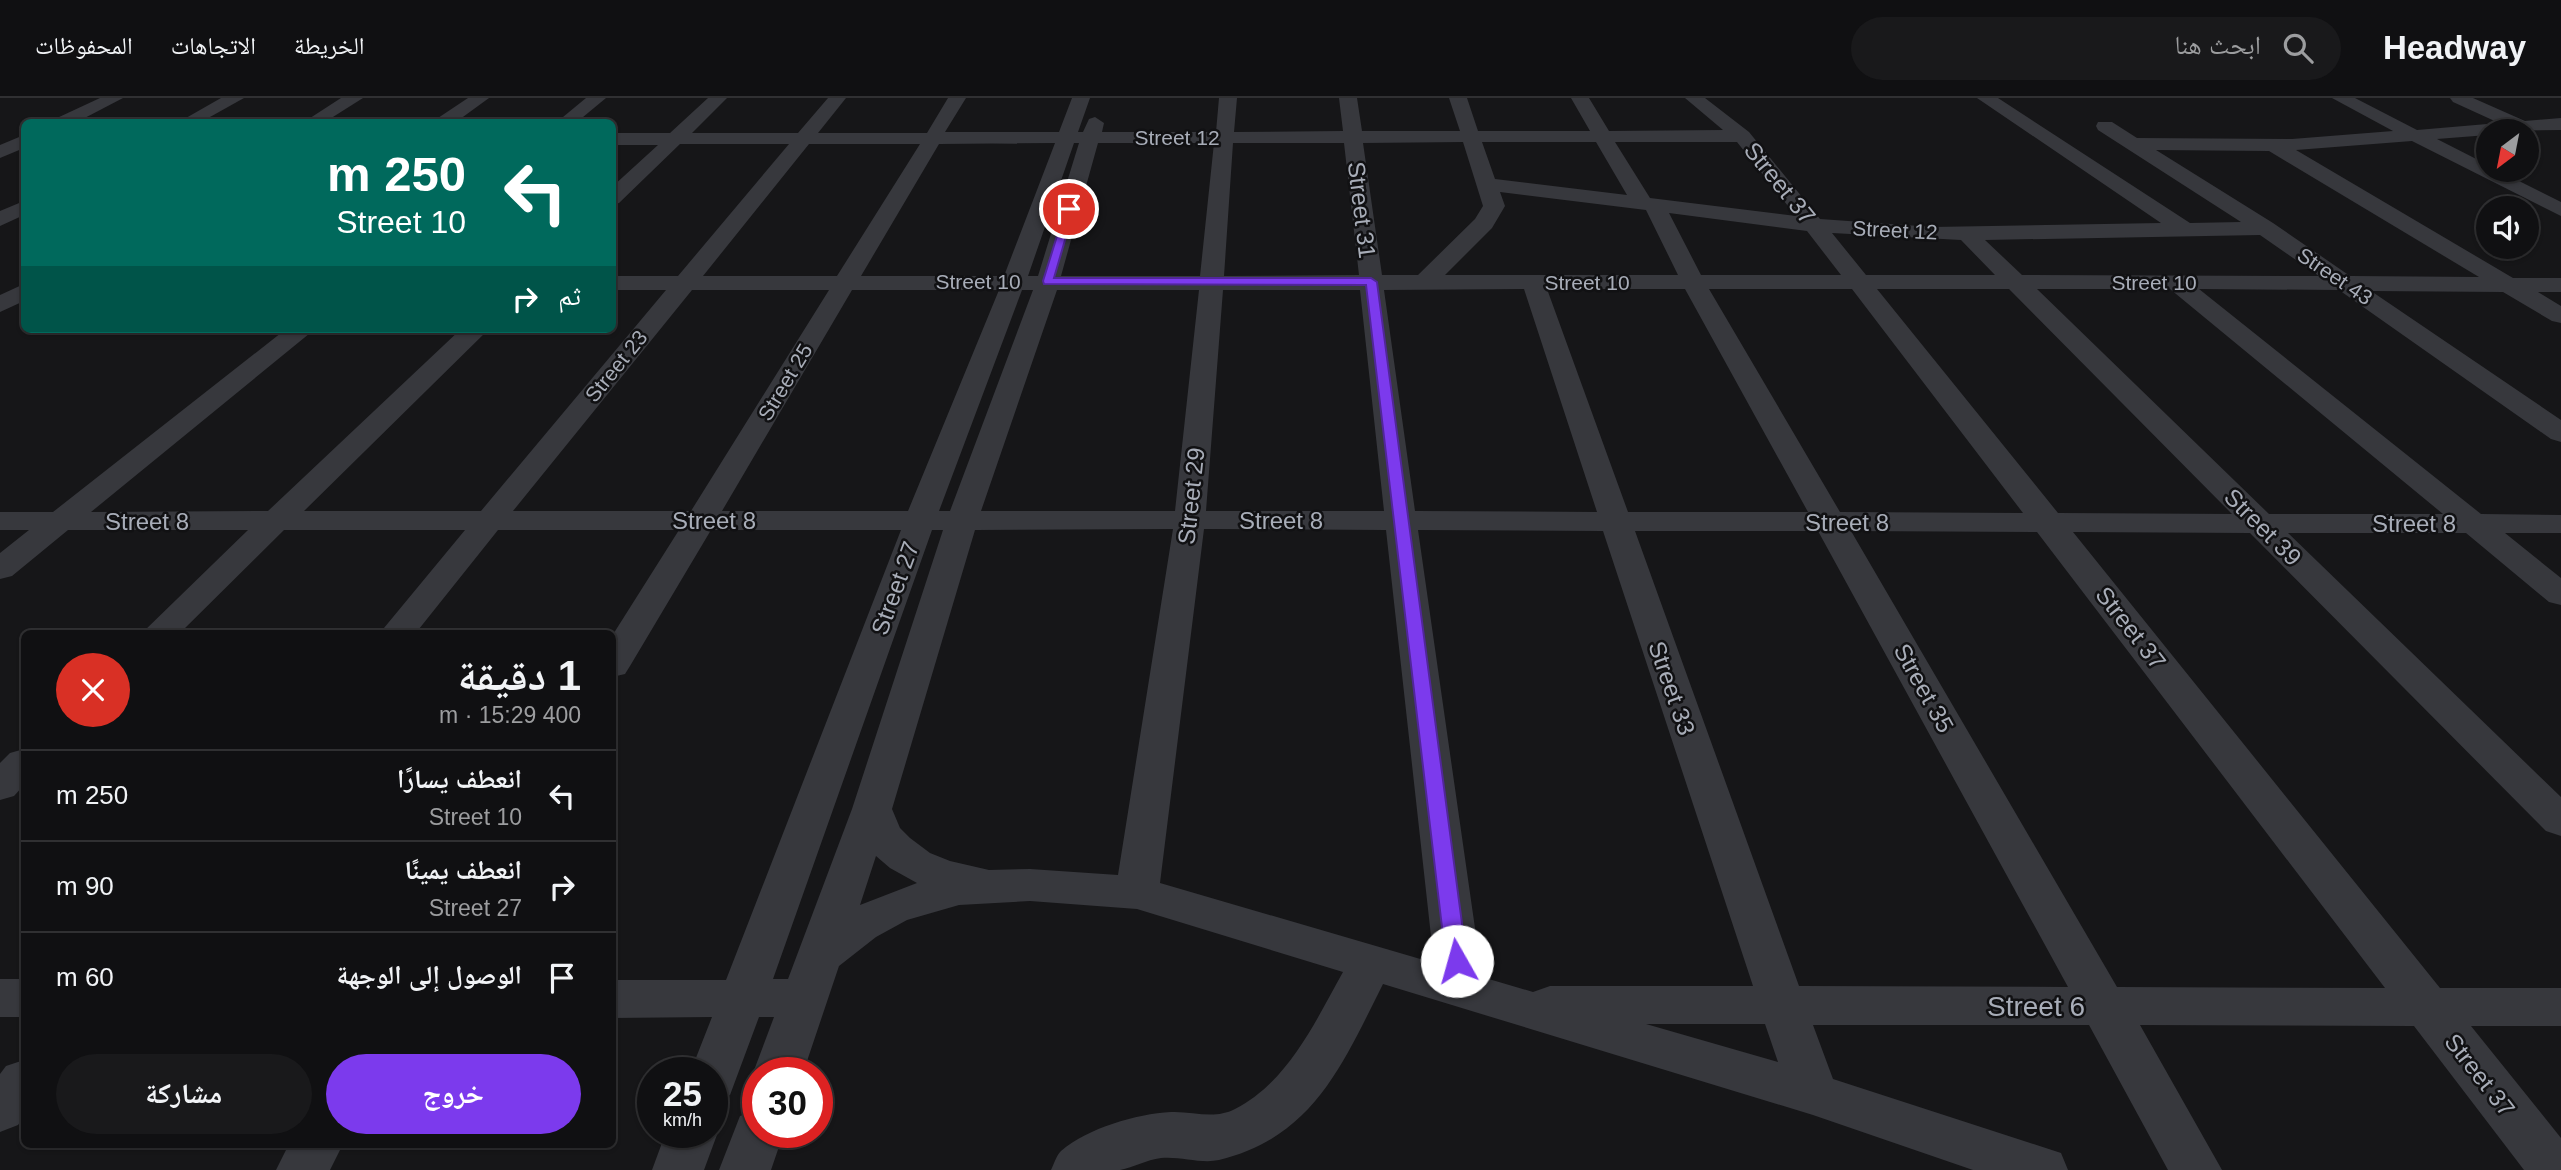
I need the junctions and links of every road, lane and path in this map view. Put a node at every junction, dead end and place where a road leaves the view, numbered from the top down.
1 (114, 98) edge
2 (235, 98) edge
3 (354, 98) edge
4 (480, 98) edge
5 (597, 98) edge
6 (718, 98) edge
7 (837, 98) edge
8 (957, 98) edge
9 (1081, 98) edge
10 (1103, 98) edge
11 (1228, 98) edge
12 (1348, 98) edge
13 (1458, 98) edge
14 (1580, 98) edge
15 (1694, 98) edge
16 (1986, 98) edge
17 (2341, 98) edge
18 (2459, 98) edge
19 (69, 119) edge
20 (194, 119) edge
21 (318, 119) edge
22 (448, 119) edge
23 (570, 119) edge
24 (2504, 119) edge
25 (2561, 124) edge
26 (2105, 126) dead end
27 (2539, 126) edge
28 (2476, 131) edge
29 (2539, 135) edge
30 (1742, 136) junction
31 (1079, 137) junction
32 (1223, 137) junction
33 (1352, 137) junction
34 (1471, 137) junction
35 (1605, 137) junction
36 (2418, 137) junction
37 (616, 139) edge
38 (675, 139) junction
39 (803, 139) junction
40 (932, 139) junction
41 (0, 140) edge
42 (21, 140) edge
43 (21, 142) edge
44 (2134, 144) junction
45 (2282, 145) junction
46 (2561, 145) edge
47 (0, 152) edge
48 (1486, 184) junction
49 (616, 195) edge
50 (1648, 204) junction
51 (21, 209) edge
52 (2561, 210) edge
53 (0, 220) edge
54 (1814, 225) junction
55 (2183, 228) junction
56 (2265, 228) junction
57 (2119, 229) junction
58 (1965, 232) junction
59 (2171, 269) junction
60 (1014, 281) junction
61 (1048, 281) junction
62 (685, 282) junction
63 (846, 282) junction
64 (1212, 282) junction
65 (1371, 282) junction
66 (1425, 282) junction
67 (1533, 282) junction
68 (1693, 282) junction
69 (1857, 282) junction
70 (2016, 282) junction
71 (0, 283) edge
72 (21, 283) edge
73 (616, 283) edge
74 (2347, 283) junction
75 (2509, 285) junction
76 (2535, 285) junction
77 (2561, 285) edge
78 (21, 293) edge
79 (2561, 300) edge
80 (0, 305) edge
81 (2561, 316) edge
82 (298, 333) edge
83 (472, 333) edge
84 (2561, 433) edge
85 (275, 520) junction
86 (490, 520) junction
87 (702, 520) junction
88 (920, 520) junction
89 (962, 520) junction
90 (1190, 520) junction
91 (0, 521) edge
92 (61, 521) junction
93 (1401, 521) junction
94 (1615, 521) junction
95 (1831, 522) junction
96 (2049, 522) junction
97 (2259, 523) junction
98 (2473, 523) junction
99 (2561, 524) edge
100 (0, 569) edge
101 (2561, 595) edge
102 (162, 630) edge
103 (399, 630) edge
104 (616, 660) edge
105 (21, 765) edge
106 (0, 786) edge
107 (872, 809) junction
108 (2561, 821) edge
109 (1000, 884) junction
110 (1137, 893) junction
111 (821, 955) junction
112 (1371, 962) junction
113 (1460, 989) junction
114 (0, 998) edge
115 (21, 998) edge
116 (804, 998) junction
117 (616, 999) edge
118 (742, 999) junction
119 (1511, 1004) junction
120 (1780, 1005) junction
121 (2102, 1006) junction
122 (2426, 1007) junction
123 (2561, 1007) edge
124 (721, 1057) edge
125 (784, 1057) edge
126 (21, 1085) edge
127 (1813, 1094) junction
128 (0, 1110) edge
129 (315, 1148) edge
130 (686, 1148) edge
131 (753, 1148) edge
132 (302, 1170) edge
133 (678, 1170) edge
134 (745, 1170) edge
135 (1077, 1170) edge
136 (2042, 1170) edge
137 (2196, 1170) edge
138 (2555, 1170) edge

1 - 19 street
2 - 20 street
3 - 21 street
4 - 22 street
5 - 23 street
6 - 38 street
7 - 39 street, Street 23
8 - 40 street, Street 25
9 - 31 street, Street 27
10 - 31 street, Street 27
11 - 32 street, Street 29
12 - 33 street, Street 31
13 - 34 street
14 - 35 street, Street 35
15 - 30 street, Street 37
16 - 55 street
17 - 36 street
18 - 24 street
25 - 27 street
26 - 44 street, Street 43
28 - 36 street
29 - 46 street
30 - 35 street, Street 12
30 - 54 street, Street 37
31 - 32 street, Street 12
31 - 40 street, Street 12
31 - 60 street, Street 27
31 - 61 street, Street 27
32 - 33 street, Street 12
32 - 64 street, Street 29
33 - 34 street, Street 12
33 - 65 street, Street 31
34 - 35 street, Street 12
34 - 48 street
35 - 50 street, Street 35
36 - 45 street
36 - 52 street
37 - 38 street, Street 12
38 - 39 street, Street 12
38 - 49 street
39 - 40 street, Street 12
39 - 62 street, Street 23
40 - 63 street, Street 25
41 - 42 street
43 - 47 street
44 - 45 street
44 - 56 street, Street 43
45 - 75 street
45 - 76 street
48 - 50 street, Street 12
48 - 66 street
50 - 54 street, Street 12
50 - 68 street, Street 35
51 - 53 street
54 - 58 street, Street 12
54 - 69 street, Street 37
55 - 56 street, Street 12
55 - 57 street, Street 12
56 - 74 street, Street 43
57 - 58 street, Street 12
57 - 59 street
58 - 70 street, Street 39
59 - 70 street, Street 10
59 - 74 street, Street 10
59 - 98 street
60 - 61 street, Street 10
60 - 63 street, Street 10
60 - 88 street, Street 27
61 - 64 street, Street 10
61 - 89 street, Street 27
62 - 63 street, Street 10
62 - 73 street, Street 10
62 - 86 street, Street 23
63 - 87 street, Street 25
64 - 65 street, Street 10
64 - 90 street, Street 29
65 - 66 street, Street 10
65 - 93 street, Street 31
66 - 67 street, Street 10
67 - 68 street, Street 10
67 - 94 street, Street 33
68 - 69 street, Street 10
68 - 95 street, Street 35
69 - 70 street, Street 10
69 - 96 street, Street 37
70 - 97 street, Street 39
71 - 72 street
74 - 75 street, Street 10
74 - 84 street, Street 43
75 - 76 street, Street 10
75 - 81 street
76 - 77 street, Street 10
76 - 79 street
78 - 80 street
82 - 92 street
83 - 85 street
85 - 86 street, Street 8
85 - 92 street, Street 8
85 - 102 street
86 - 87 street, Street 8
86 - 103 street, Street 23
87 - 88 street, Street 8
87 - 104 street, Street 25
88 - 89 street, Street 8
88 - 118 street, Street 27
89 - 90 street, Street 8
89 - 107 street, Street 27
90 - 93 street, Street 8
90 - 110 street, Street 29
91 - 92 street, Street 8
92 - 100 street
93 - 94 street, Street 8
93 - 113 street, Street 31
94 - 95 street, Street 8
94 - 120 street, Street 33
95 - 96 street, Street 8
95 - 121 street, Street 35
96 - 97 street, Street 8
96 - 122 street, Street 37
97 - 98 street, Street 8
97 - 108 street, Street 39
98 - 99 street, Street 8
98 - 101 street
105 - 106 street
107 - 109 street
107 - 111 street, Street 27
109 - 110 street
109 - 111 street
110 - 112 street
111 - 116 street, Street 27
112 - 113 street
112 - 135 street
113 - 119 street
114 - 115 street
116 - 118 street
116 - 125 street, Street 27
117 - 118 street
118 - 124 street, Street 27
119 - 120 street, Street 6
119 - 127 street
120 - 121 street, Street 6
120 - 127 street, Street 33
121 - 122 street, Street 6
121 - 137 street, Street 35
122 - 123 street, Street 6
122 - 138 street, Street 37
126 - 128 street
127 - 136 street
129 - 132 street
130 - 133 street
131 - 134 street

